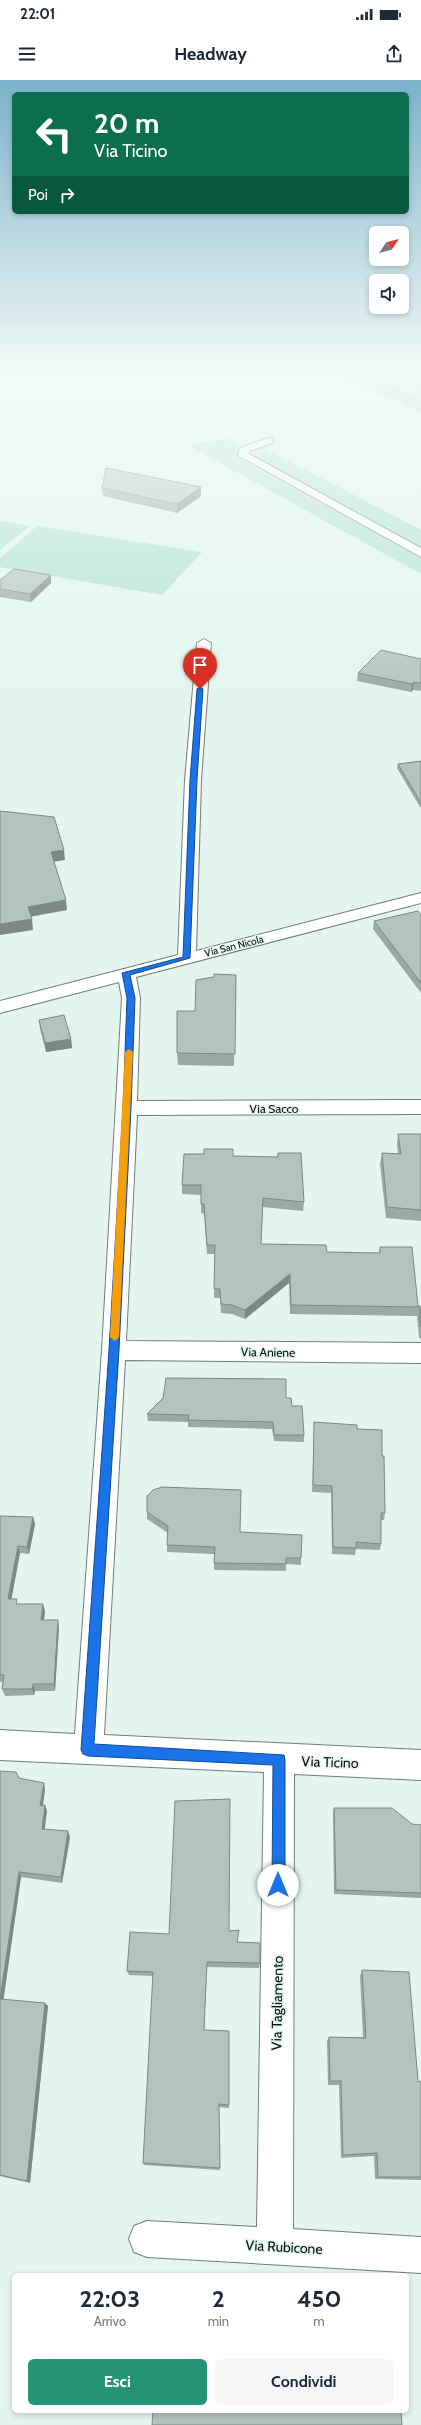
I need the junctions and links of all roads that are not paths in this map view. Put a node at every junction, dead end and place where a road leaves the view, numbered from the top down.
1 (296, 484) edge
2 (421, 553) edge
3 (204, 643) dead end
4 (421, 898) edge
5 (187, 958) junction
6 (126, 973) junction
7 (0, 1007) edge
8 (421, 1107) edge
9 (127, 1108) junction
10 (114, 1350) junction
11 (421, 1354) edge
12 (0, 1745) edge
13 (88, 1750) junction
14 (279, 1760) junction
15 (421, 1765) edge
16 (147, 2239) dead end
17 (275, 2246) junction
18 (421, 2255) edge

1 - 2 street
3 - 5 street
4 - 5 street, Via San Nicola
5 - 6 street, Via San Nicola
6 - 7 street, Via San Nicola
6 - 9 street
8 - 9 street, Via Sacco
9 - 10 street
10 - 11 street, Via Aniene
10 - 13 street
12 - 13 street, Via Ticino
13 - 14 street, Via Ticino
14 - 15 street, Via Ticino
14 - 17 street, Via Tagliamento
16 - 17 street, Via Rubicone
17 - 18 street, Via Rubicone

